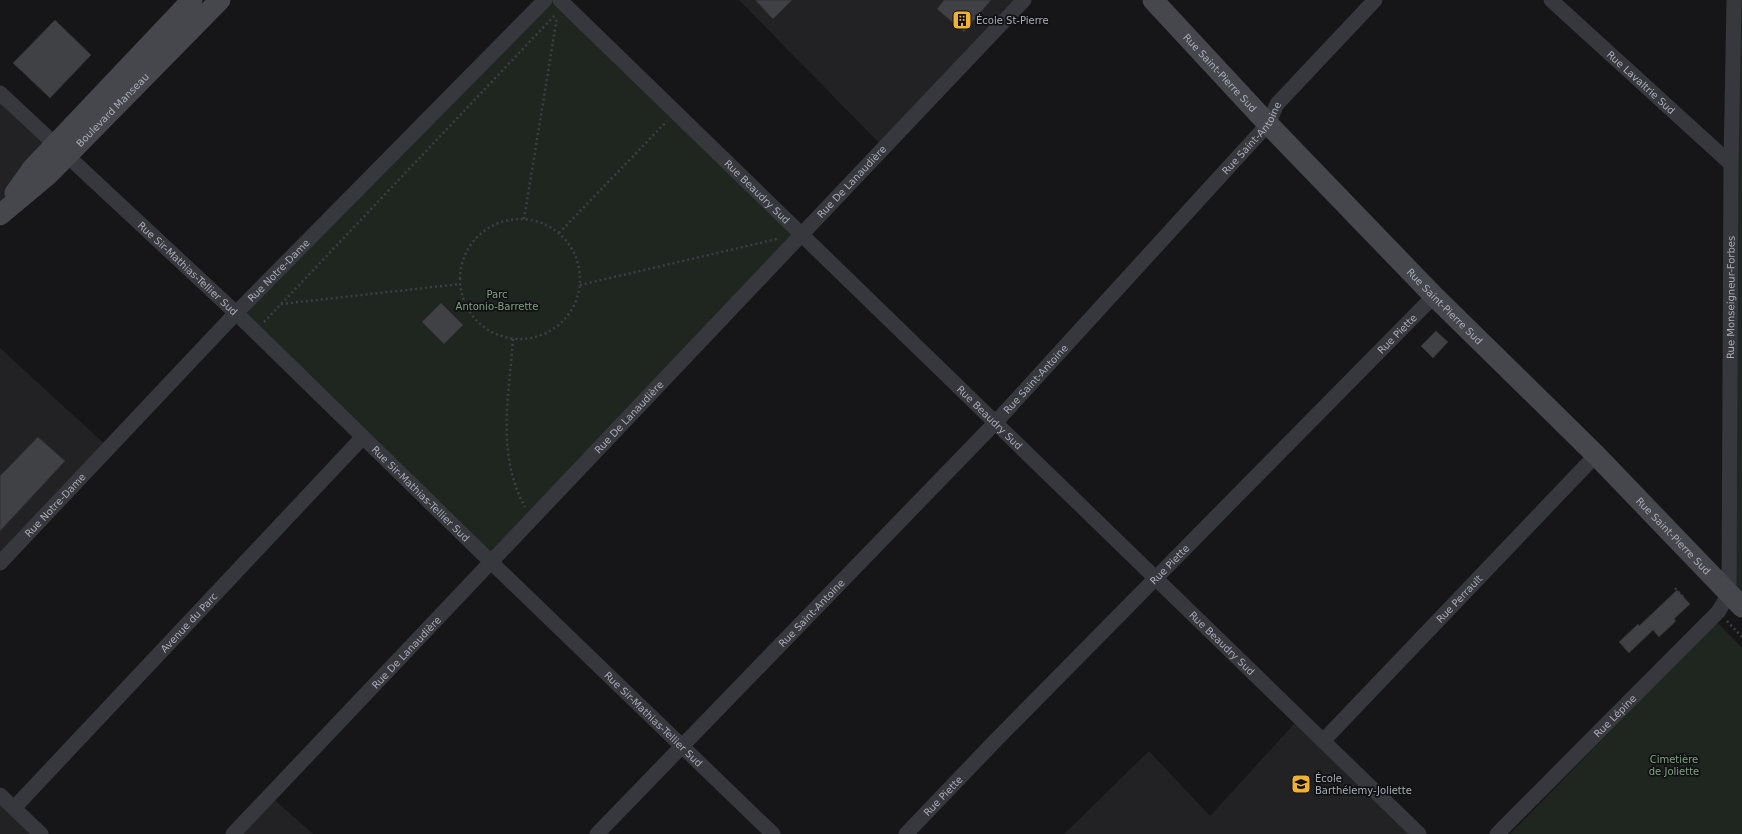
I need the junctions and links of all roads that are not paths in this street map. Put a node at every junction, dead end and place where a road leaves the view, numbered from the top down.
1 (192, 0) edge
2 (220, 0) edge
3 (545, 0) edge
4 (560, 0) edge
5 (1024, 0) edge
6 (1153, 0) edge
7 (1375, 0) edge
8 (1551, 0) edge
9 (1734, 0) edge
10 (0, 93) edge
11 (1268, 124) junction
12 (61, 150) junction
13 (1731, 164) junction
14 (0, 214) edge
15 (800, 234) junction
16 (1434, 296) junction
17 (236, 313) junction
18 (995, 422) junction
19 (363, 437) junction
20 (1596, 455) junction
21 (0, 563) edge
22 (492, 563) junction
23 (1156, 578) junction
24 (1736, 600) edge
25 (1323, 741) junction
26 (683, 747) junction
27 (0, 795) edge
28 (14, 808) junction
29 (41, 834) edge
30 (232, 834) edge
31 (597, 834) edge
32 (773, 834) edge
33 (906, 834) edge
34 (1419, 834) edge
35 (1497, 834) edge

1 - 12 street, Boulevard Manseau
2 - 12 street, Boulevard Manseau
3 - 17 street, Rue Notre-Dame
4 - 15 street, Rue Beaudry Sud
5 - 15 street, Rue De Lanaudière
6 - 11 street, Rue Saint-Pierre Sud
7 - 11 street, Rue Saint-Antoine
8 - 13 street, Rue Lavaltrie Sud
9 - 13 street, Rue Monseigneur-Forbes
10 - 12 street, Rue Sir-Mathias-Tellier Sud
11 - 16 street, Rue Saint-Pierre Sud
11 - 18 street, Rue Saint-Antoine
12 - 14 street, Boulevard Manseau
12 - 17 street, Rue Sir-Mathias-Tellier Sud
13 - 24 street, Rue Monseigneur-Forbes
15 - 18 street, Rue Beaudry Sud
15 - 22 street, Rue De Lanaudière
16 - 20 street, Rue Saint-Pierre Sud
16 - 23 street, Rue Piette
17 - 19 street, Rue Sir-Mathias-Tellier Sud
17 - 21 street, Rue Notre-Dame
18 - 23 street, Rue Beaudry Sud
18 - 26 street, Rue Saint-Antoine
19 - 22 street, Rue Sir-Mathias-Tellier Sud
19 - 28 street, Avenue du Parc
20 - 24 street, Rue Saint-Pierre Sud
20 - 25 street, Rue Perrault
22 - 26 street, Rue Sir-Mathias-Tellier Sud
22 - 30 street, Rue De Lanaudière
23 - 25 street, Rue Beaudry Sud
23 - 33 street, Rue Piette
24 - 35 street, Rue Lépine
25 - 34 street, Rue Beaudry Sud
26 - 31 street, Rue Saint-Antoine
26 - 32 street, Rue Sir-Mathias-Tellier Sud
27 - 28 street
28 - 29 street

